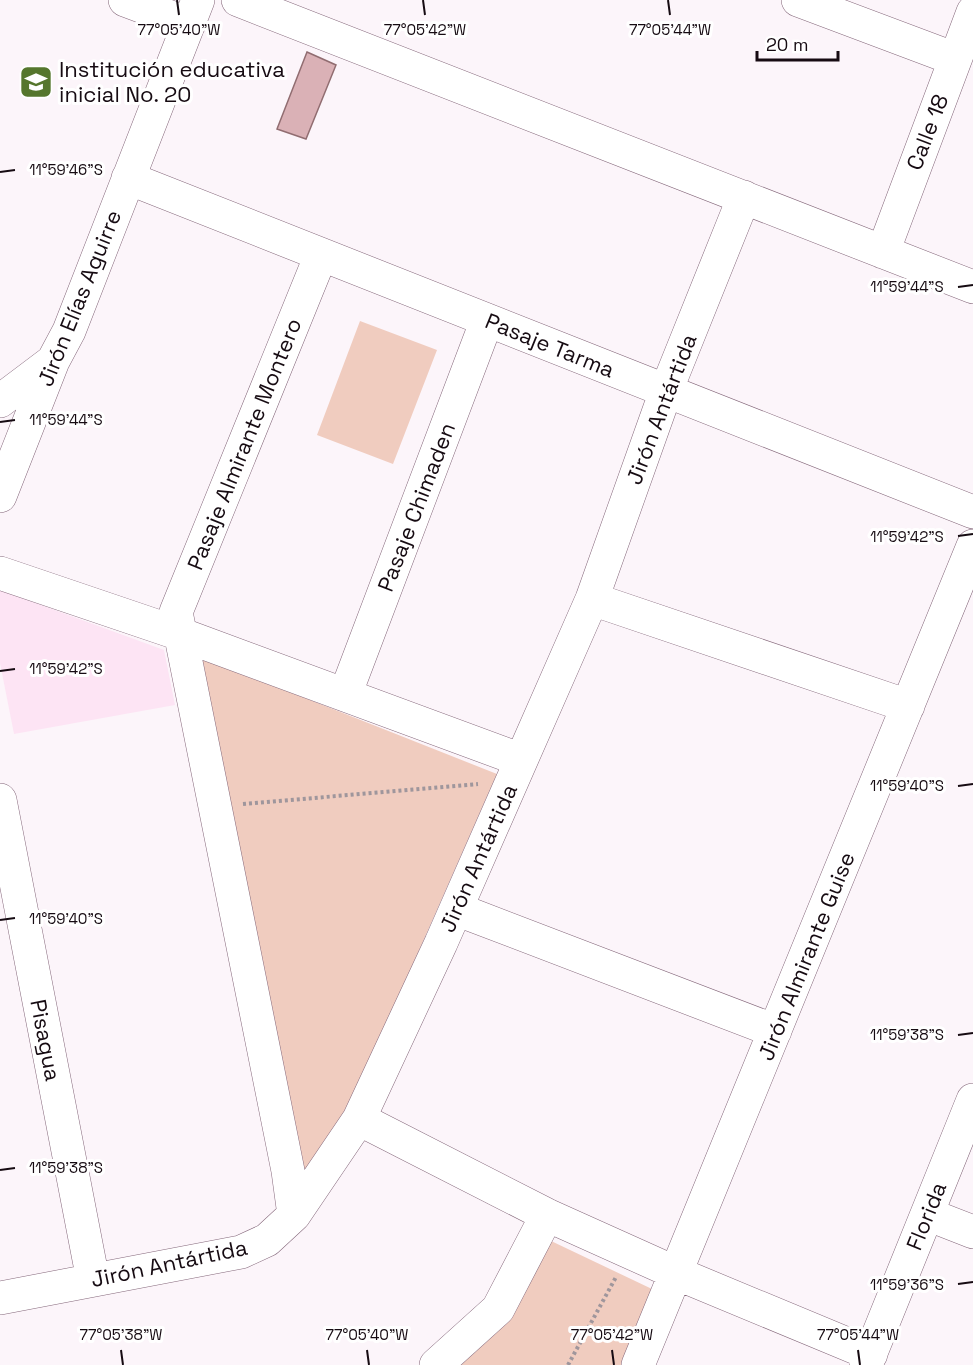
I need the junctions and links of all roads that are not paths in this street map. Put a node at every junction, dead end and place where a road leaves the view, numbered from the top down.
1 (125, 0) edge
2 (238, 0) edge
3 (798, 0) edge
4 (193, 12) edge
5 (973, 12) edge
6 (955, 59) junction
7 (128, 178) junction
8 (744, 197) junction
9 (883, 252) junction
10 (321, 255) junction
11 (973, 287) edge
12 (488, 320) junction
13 (53, 361) junction
14 (666, 391) junction
15 (0, 401) edge
16 (0, 496) edge
17 (973, 512) edge
18 (973, 546) edge
19 (0, 573) edge
20 (592, 599) junction
21 (180, 634) junction
22 (345, 695) junction
23 (908, 706) junction
24 (516, 770) junction
25 (0, 800) edge
26 (456, 909) junction
27 (775, 1031) junction
28 (973, 1100) edge
29 (359, 1119) junction
30 (927, 1214) junction
31 (294, 1215) junction
32 (547, 1215) junction
33 (973, 1232) edge
34 (676, 1273) junction
35 (93, 1280) junction
36 (0, 1298) edge
37 (868, 1360) edge
38 (436, 1365) edge
39 (638, 1365) edge

1 - 4 street
2 - 8 street
3 - 6 street
4 - 7 street, Jirón Elías Aguirre
5 - 6 street, Calle 18
6 - 9 street, Calle 18
7 - 10 street, Pasaje Tarma
7 - 13 street, Jirón Elías Aguirre
8 - 9 street
8 - 14 street, Jirón Antártida
9 - 11 street
10 - 12 street, Pasaje Tarma
10 - 21 street, Pasaje Almirante Montero
12 - 14 street, Pasaje Tarma
12 - 22 street, Pasaje Chimaden
13 - 15 street
13 - 16 street, Jirón Elías Aguirre
14 - 17 street, Pasaje Tarma
14 - 20 street, Jirón Antártida
18 - 23 street, Jirón Almirante Guise
19 - 21 street
20 - 23 street
20 - 24 street, Jirón Antártida
21 - 22 street
21 - 31 street, Pasaje Almirante Montero
22 - 24 street
23 - 27 street, Jirón Almirante Guise
24 - 26 street, Jirón Antártida
25 - 35 street, Pisagua
26 - 27 street
26 - 29 street, Jirón Antártida
27 - 34 street, Jirón Almirante Guise
28 - 30 street, Florida
29 - 31 street, Jirón Antártida
29 - 32 street
30 - 33 street
30 - 37 street, Florida
31 - 35 street, Jirón Antártida
32 - 34 street
32 - 38 street
34 - 37 street
34 - 39 street, Jirón Almirante Guise
35 - 36 street, Jirón Antártida

